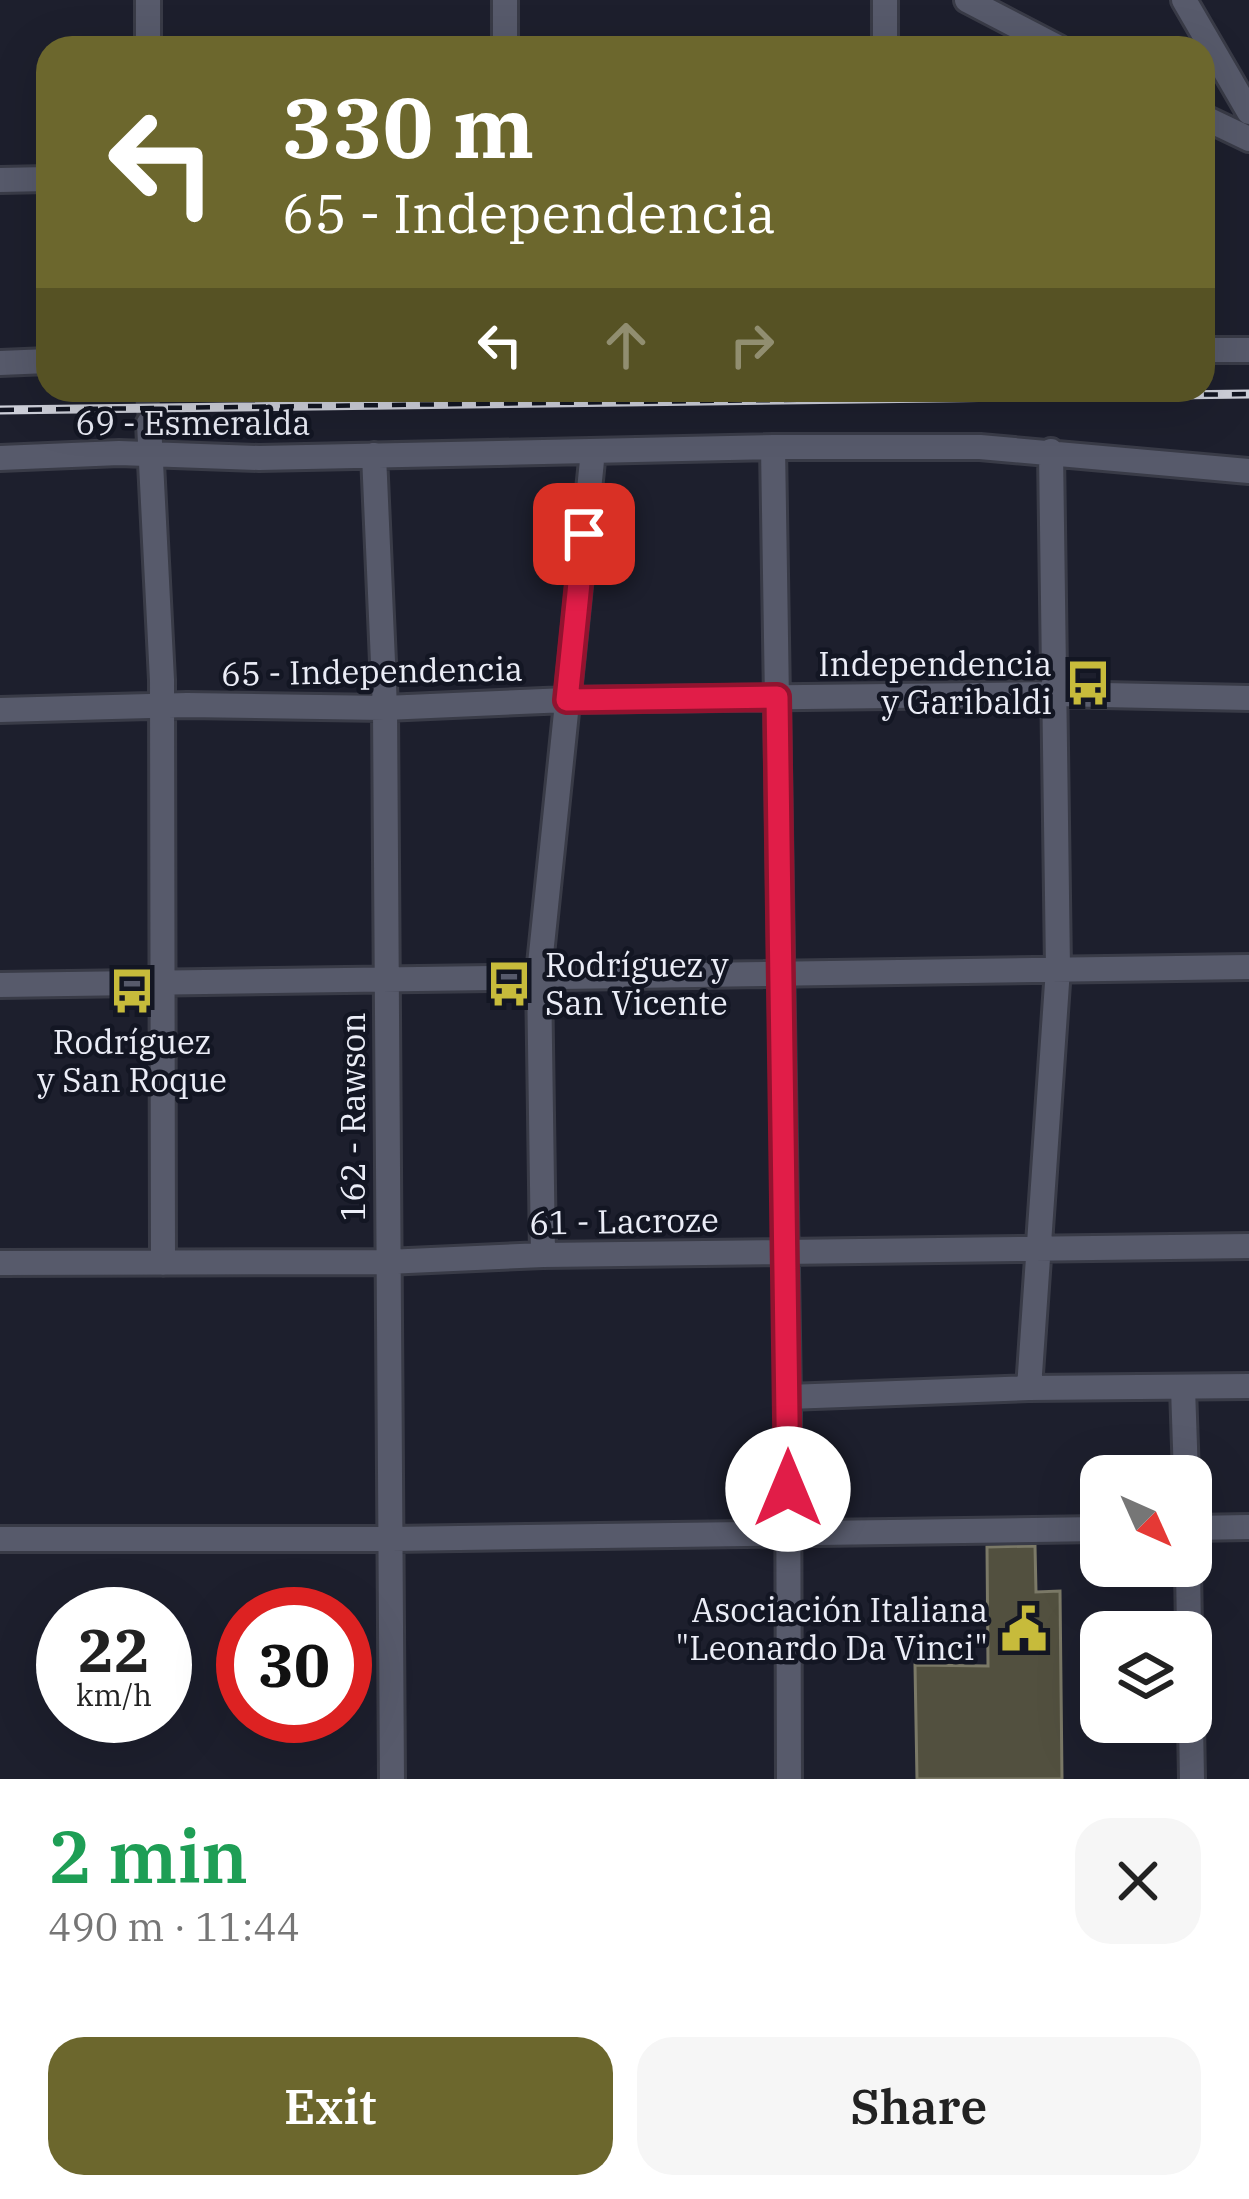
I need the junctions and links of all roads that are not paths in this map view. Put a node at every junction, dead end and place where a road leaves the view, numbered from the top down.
1 (148, 0) edge
2 (505, 0) edge
3 (885, 0) edge
4 (967, 0) edge
5 (1184, 0) edge
6 (148, 36) edge
7 (505, 36) edge
8 (885, 36) edge
9 (1036, 36) edge
10 (1205, 36) edge
11 (1215, 53) edge
12 (1249, 112) edge
13 (1215, 124) edge
14 (1249, 140) edge
15 (36, 179) edge
16 (0, 180) edge
17 (1215, 350) edge
18 (1249, 350) edge
19 (0, 363) edge
20 (36, 364) edge
21 (773, 447) junction
22 (593, 451) junction
23 (1051, 451) junction
24 (374, 455) junction
25 (148, 457) junction
26 (0, 458) edge
27 (260, 458) junction
28 (1249, 471) edge
29 (1055, 694) junction
30 (777, 697) junction
31 (1249, 698) edge
32 (567, 700) junction
33 (162, 706) junction
34 (385, 708) junction
35 (0, 710) edge
36 (1249, 967) edge
37 (1058, 969) junction
38 (539, 974) junction
39 (783, 974) junction
40 (386, 978) junction
41 (165, 980) junction
42 (0, 986) edge
43 (1249, 1246) edge
44 (1041, 1250) junction
45 (784, 1252) junction
46 (543, 1255) junction
47 (386, 1262) junction
48 (0, 1263) edge
49 (163, 1263) junction
50 (1249, 1386) edge
51 (1029, 1388) junction
52 (1183, 1388) junction
53 (788, 1397) junction
54 (1185, 1455) edge
55 (1249, 1527) edge
56 (1212, 1528) edge
57 (1080, 1529) edge
58 (787, 1534) junction
59 (0, 1539) edge
60 (392, 1539) junction
61 (1191, 1743) edge
62 (392, 1779) edge
63 (789, 1779) edge
64 (1192, 1779) edge

1 - 6 street
2 - 7 street
3 - 8 street
4 - 9 street
5 - 10 street
11 - 12 street
13 - 14 street
15 - 16 street
17 - 18 street
19 - 20 street
21 - 22 street, 69 - Esmeralda
21 - 23 street, 69 - Esmeralda
21 - 30 street
22 - 24 street, 69 - Esmeralda
22 - 32 street
23 - 28 street, 69 - Esmeralda
23 - 29 street
24 - 27 street, 69 - Esmeralda
24 - 34 street, 162 - Rawson
25 - 26 street, 69 - Esmeralda
25 - 27 street, 69 - Esmeralda
25 - 27 street
25 - 33 street
29 - 30 street, 65 - Independencia
29 - 31 street, 65 - Independencia
29 - 37 street
30 - 32 street, 65 - Independencia
30 - 39 street
32 - 34 street, 65 - Independencia
32 - 38 street
33 - 34 street, 65 - Independencia
33 - 35 street, 65 - Independencia
33 - 41 street
34 - 40 street, 162 - Rawson
36 - 37 street
37 - 39 street
37 - 44 street
38 - 39 street
38 - 40 street
38 - 46 street
39 - 45 street
40 - 41 street
40 - 47 street, 162 - Rawson
41 - 42 street
41 - 49 street
43 - 44 street, 61 - Lacroze
44 - 45 street, 61 - Lacroze
44 - 51 street
45 - 46 street, 61 - Lacroze
45 - 53 street
46 - 47 street, 61 - Lacroze
47 - 49 street, 61 - Lacroze
47 - 60 street, 162 - Rawson
48 - 49 street, 61 - Lacroze
50 - 52 street
51 - 52 street
51 - 53 street
52 - 54 street
53 - 58 street
55 - 56 street
57 - 58 street
58 - 60 street
58 - 63 street
59 - 60 street
60 - 62 street, 162 - Rawson
61 - 64 street

